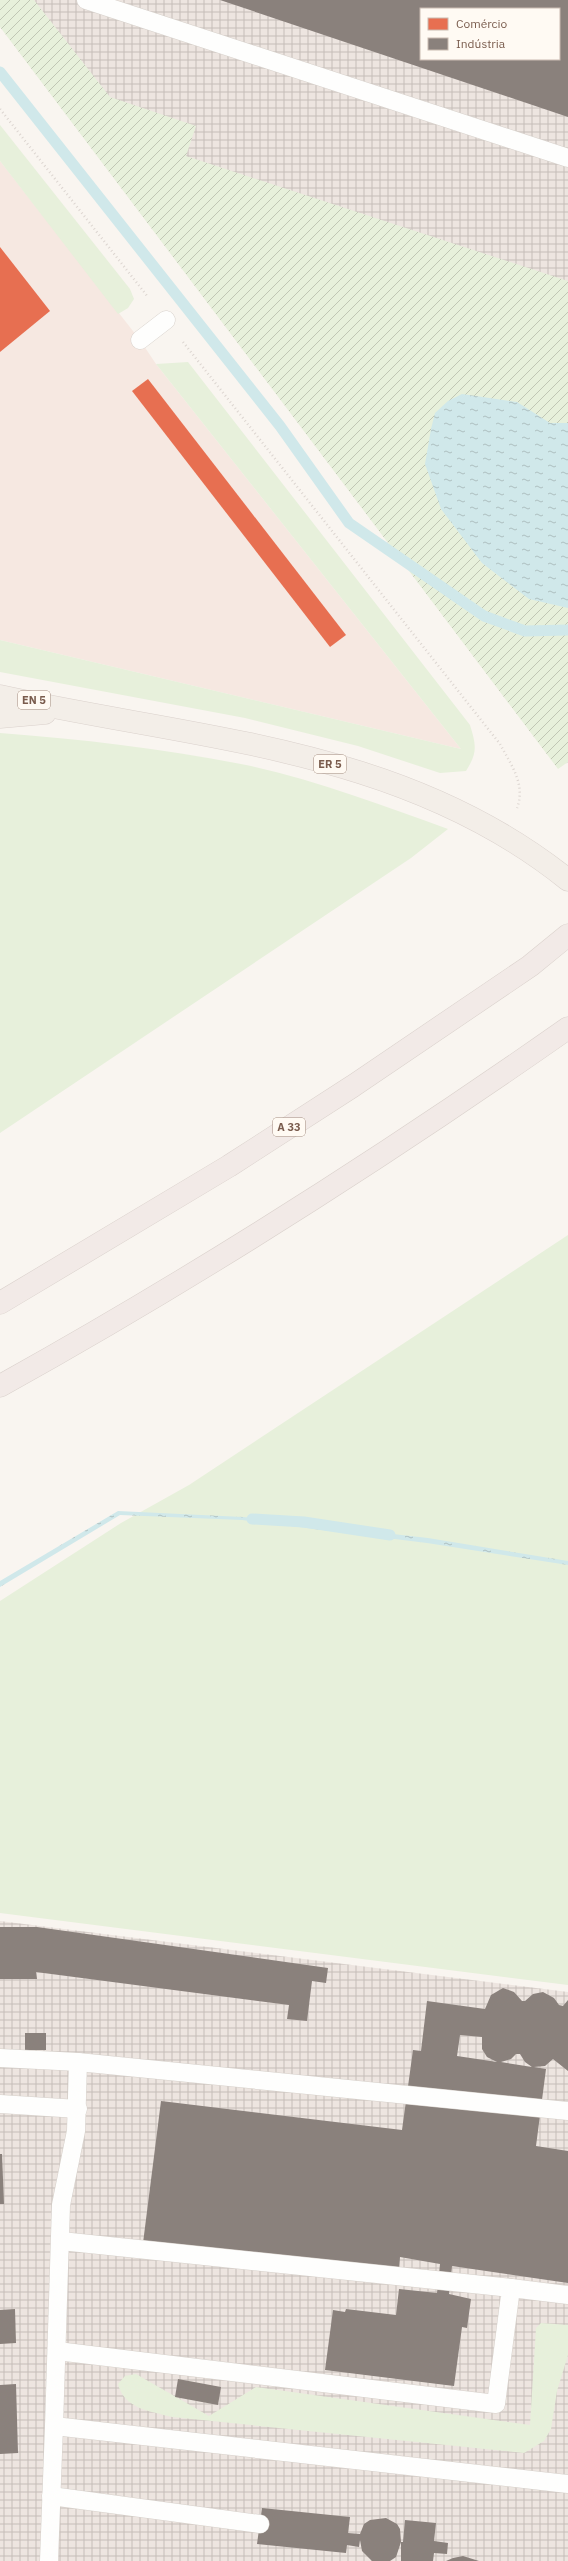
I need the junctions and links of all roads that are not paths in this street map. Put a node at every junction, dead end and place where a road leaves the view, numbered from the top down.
1 (86, 0) edge
2 (568, 158) edge
3 (166, 320) road end
4 (140, 340) dead end
5 (0, 689) edge
6 (0, 696) edge
7 (68, 711) junction
8 (0, 717) edge
9 (568, 880) edge
10 (568, 935) edge
11 (568, 1028) edge
12 (0, 1303) edge
13 (0, 1386) edge
14 (0, 2058) edge
15 (78, 2062) junction
16 (0, 2104) edge
17 (78, 2109) junction
18 (568, 2111) edge
19 (61, 2241) junction
20 (511, 2288) junction
21 (568, 2295) edge
22 (57, 2351) junction
23 (54, 2426) junction
24 (568, 2484) edge
25 (51, 2496) junction
26 (260, 2524) dead end
27 (49, 2561) edge

1 - 2 lane
3 - 4 lane
5 - 7 main road, EN 5
6 - 7 main road
7 - 8 main road, ER 5
7 - 9 main road, ER 5
10 - 12 highway, A 33
11 - 13 highway
14 - 15 lane
15 - 17 lane
15 - 18 lane
16 - 17 lane
17 - 19 lane
19 - 20 lane
19 - 22 lane
20 - 21 lane
20 - 22 lane
22 - 23 lane
23 - 24 lane
23 - 25 lane
25 - 26 lane
25 - 27 lane

